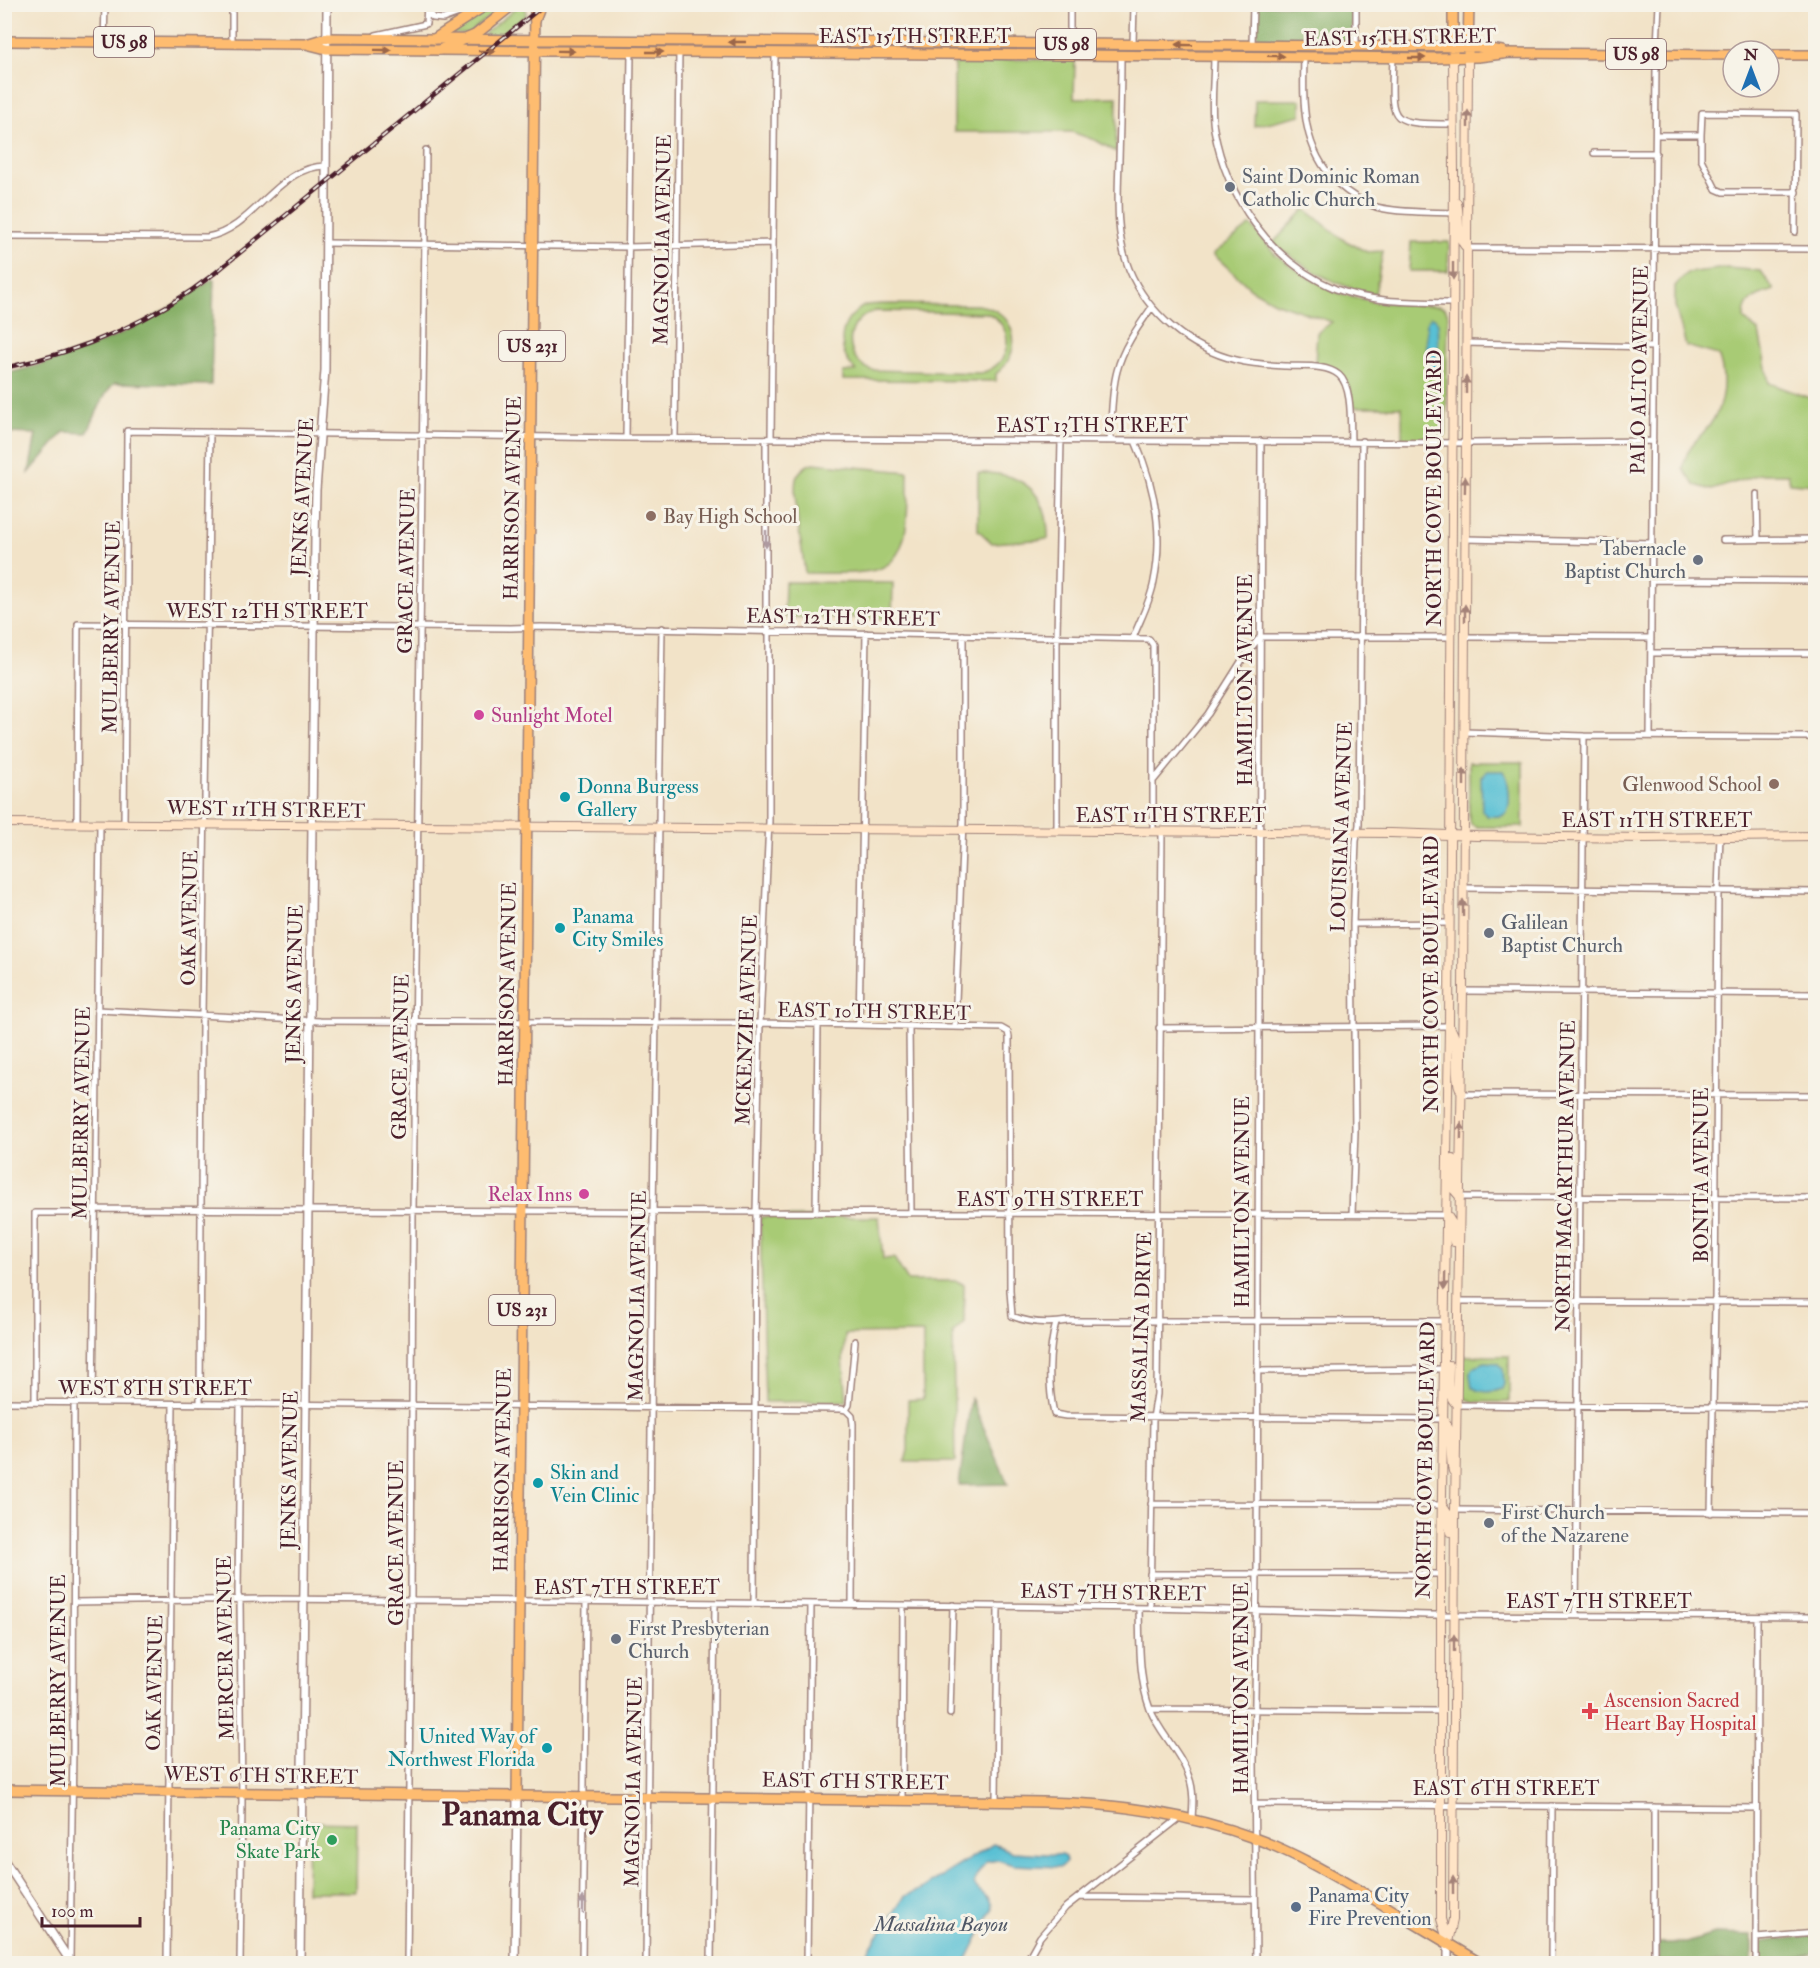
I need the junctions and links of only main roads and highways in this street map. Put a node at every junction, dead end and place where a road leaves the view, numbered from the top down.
1 (488, 4) edge
2 (514, 4) edge
3 (535, 4) edge
4 (541, 4) edge
5 (1453, 4) edge
6 (1469, 4) edge
7 (535, 20) junction
8 (434, 39) junction
9 (467, 39) junction
10 (535, 40) junction
11 (4, 41) edge
12 (631, 41) junction
13 (775, 42) junction
14 (869, 43) junction
15 (947, 43) junction
16 (306, 44) junction
17 (1017, 44) junction
18 (1070, 44) junction
19 (1121, 44) junction
20 (1133, 44) junction
21 (1214, 45) junction
22 (1252, 45) junction
23 (1304, 46) junction
24 (1356, 46) junction
25 (1453, 47) junction
26 (1468, 47) junction
27 (439, 50) junction
28 (535, 51) junction
29 (631, 52) junction
30 (775, 53) junction
31 (1510, 53) junction
32 (869, 54) junction
33 (947, 54) junction
34 (1017, 54) junction
35 (1070, 55) junction
36 (1121, 55) junction
37 (1721, 55) edge
38 (1781, 55) edge
39 (1815, 55) edge
40 (1133, 56) junction
41 (1214, 56) junction
42 (1252, 56) junction
43 (1304, 57) junction
44 (1356, 57) junction
45 (1453, 58) junction
46 (1468, 58) junction
47 (1456, 213) junction
48 (1467, 248) junction
49 (4, 823) edge
50 (527, 828) junction
51 (1450, 835) junction
52 (1464, 836) junction
53 (1815, 836) edge
54 (1449, 1026) junction
55 (1462, 1094) junction
56 (1448, 1134) junction
57 (1460, 1197) junction
58 (1447, 1215) junction
59 (1459, 1279) junction
60 (1444, 1343) junction
61 (1457, 1405) junction
62 (1443, 1419) junction
63 (1456, 1478) junction
64 (1442, 1505) junction
65 (1455, 1548) junction
66 (4, 1790) edge
67 (517, 1796) junction
68 (1448, 1943) junction
69 (1482, 1964) edge

1 - 8 main road
2 - 9 main road
3 - 7 main road, HARRISON AVENUE / US 231
4 - 7 main road
5 - 25 main road
6 - 26 main road, NORTH COVE BOULEVARD
7 - 10 main road, HARRISON AVENUE / US 231
8 - 9 main road, US 98
8 - 16 main road, US 98
9 - 10 main road, US 98
9 - 27 main road
10 - 12 main road, EAST 15TH STREET / US 98
10 - 28 main road, HARRISON AVENUE / US 231
11 - 16 main road, US 98
13 -> 12 main road, EAST 15TH STREET / US 98
12 - 29 main road
13 - 14 main road, EAST 15TH STREET / US 98
13 - 30 main road
14 - 15 main road, EAST 15TH STREET / US 98
14 - 32 main road
15 - 17 main road, EAST 15TH STREET / US 98
15 - 33 main road
16 -> 27 main road, US 98
17 - 18 main road, EAST 15TH STREET / US 98
17 - 34 main road
18 - 19 main road, EAST 15TH STREET / US 98
18 - 35 main road
19 - 20 main road, EAST 15TH STREET / US 98
19 - 36 main road
21 -> 20 main road, EAST 15TH STREET / US 98
20 - 40 main road
21 - 22 main road, EAST 15TH STREET / US 98
21 - 41 main road
22 - 23 main road, EAST 15TH STREET / US 98
22 - 42 main road
23 - 24 main road, EAST 15TH STREET / US 98
23 - 43 main road
24 - 25 main road, EAST 15TH STREET / US 98
24 - 44 main road
25 - 26 main road, EAST 15TH STREET / US 98
25 - 45 main road
26 - 31 main road, EAST 15TH STREET / US 98
26 - 46 main road, NORTH COVE BOULEVARD
27 -> 28 main road, US 98
28 -> 29 main road, EAST 15TH STREET / US 98
28 - 50 main road, HARRISON AVENUE / US 231
29 -> 30 main road, EAST 15TH STREET / US 98
30 - 32 main road, EAST 15TH STREET / US 98
31 - 37 main road, EAST 15TH STREET / US 98
31 - 46 main road, EAST 15TH STREET / US 98
32 - 33 main road, EAST 15TH STREET / US 98
33 - 34 main road, EAST 15TH STREET / US 98
34 - 35 main road, EAST 15TH STREET / US 98
35 - 36 main road, EAST 15TH STREET / US 98
36 - 40 main road, EAST 15TH STREET / US 98
38 - 39 main road
40 - 41 main road, EAST 15TH STREET / US 98
41 - 42 main road, EAST 15TH STREET / US 98
42 -> 43 main road, EAST 15TH STREET / US 98
43 - 44 main road, EAST 15TH STREET / US 98
44 -> 45 main road, EAST 15TH STREET / US 98
45 - 46 main road, EAST 15TH STREET / US 98
45 - 47 main road
48 -> 46 main road, NORTH COVE BOULEVARD
47 - 48 main road
47 -> 51 main road, NORTH COVE BOULEVARD
52 -> 48 main road, NORTH COVE BOULEVARD
49 - 50 main road, WEST 11TH STREET
50 - 51 main road, EAST 11TH STREET
50 - 67 main road, HARRISON AVENUE / US 231
51 - 52 main road, EAST 11TH STREET
51 - 54 main road, NORTH COVE BOULEVARD
52 - 53 main road, EAST 11TH STREET
55 -> 52 main road, NORTH COVE BOULEVARD
54 - 55 main road
54 - 56 main road, NORTH COVE BOULEVARD
57 -> 55 main road, NORTH COVE BOULEVARD
56 - 57 main road
56 - 58 main road, NORTH COVE BOULEVARD
57 - 59 main road, NORTH COVE BOULEVARD
58 - 59 main road
58 -> 60 main road, NORTH COVE BOULEVARD
59 - 61 main road, NORTH COVE BOULEVARD
60 - 61 main road
60 - 62 main road, NORTH COVE BOULEVARD
61 - 63 main road, NORTH COVE BOULEVARD
62 - 63 main road
62 - 64 main road, NORTH COVE BOULEVARD
63 - 65 main road, NORTH COVE BOULEVARD
64 - 65 main road
64 - 68 main road, NORTH COVE BOULEVARD
68 -> 65 main road, NORTH COVE BOULEVARD
66 - 67 main road, WEST 6TH STREET
67 - 68 main road, EAST 6TH STREET
68 - 69 main road, EAST 6TH STREET

